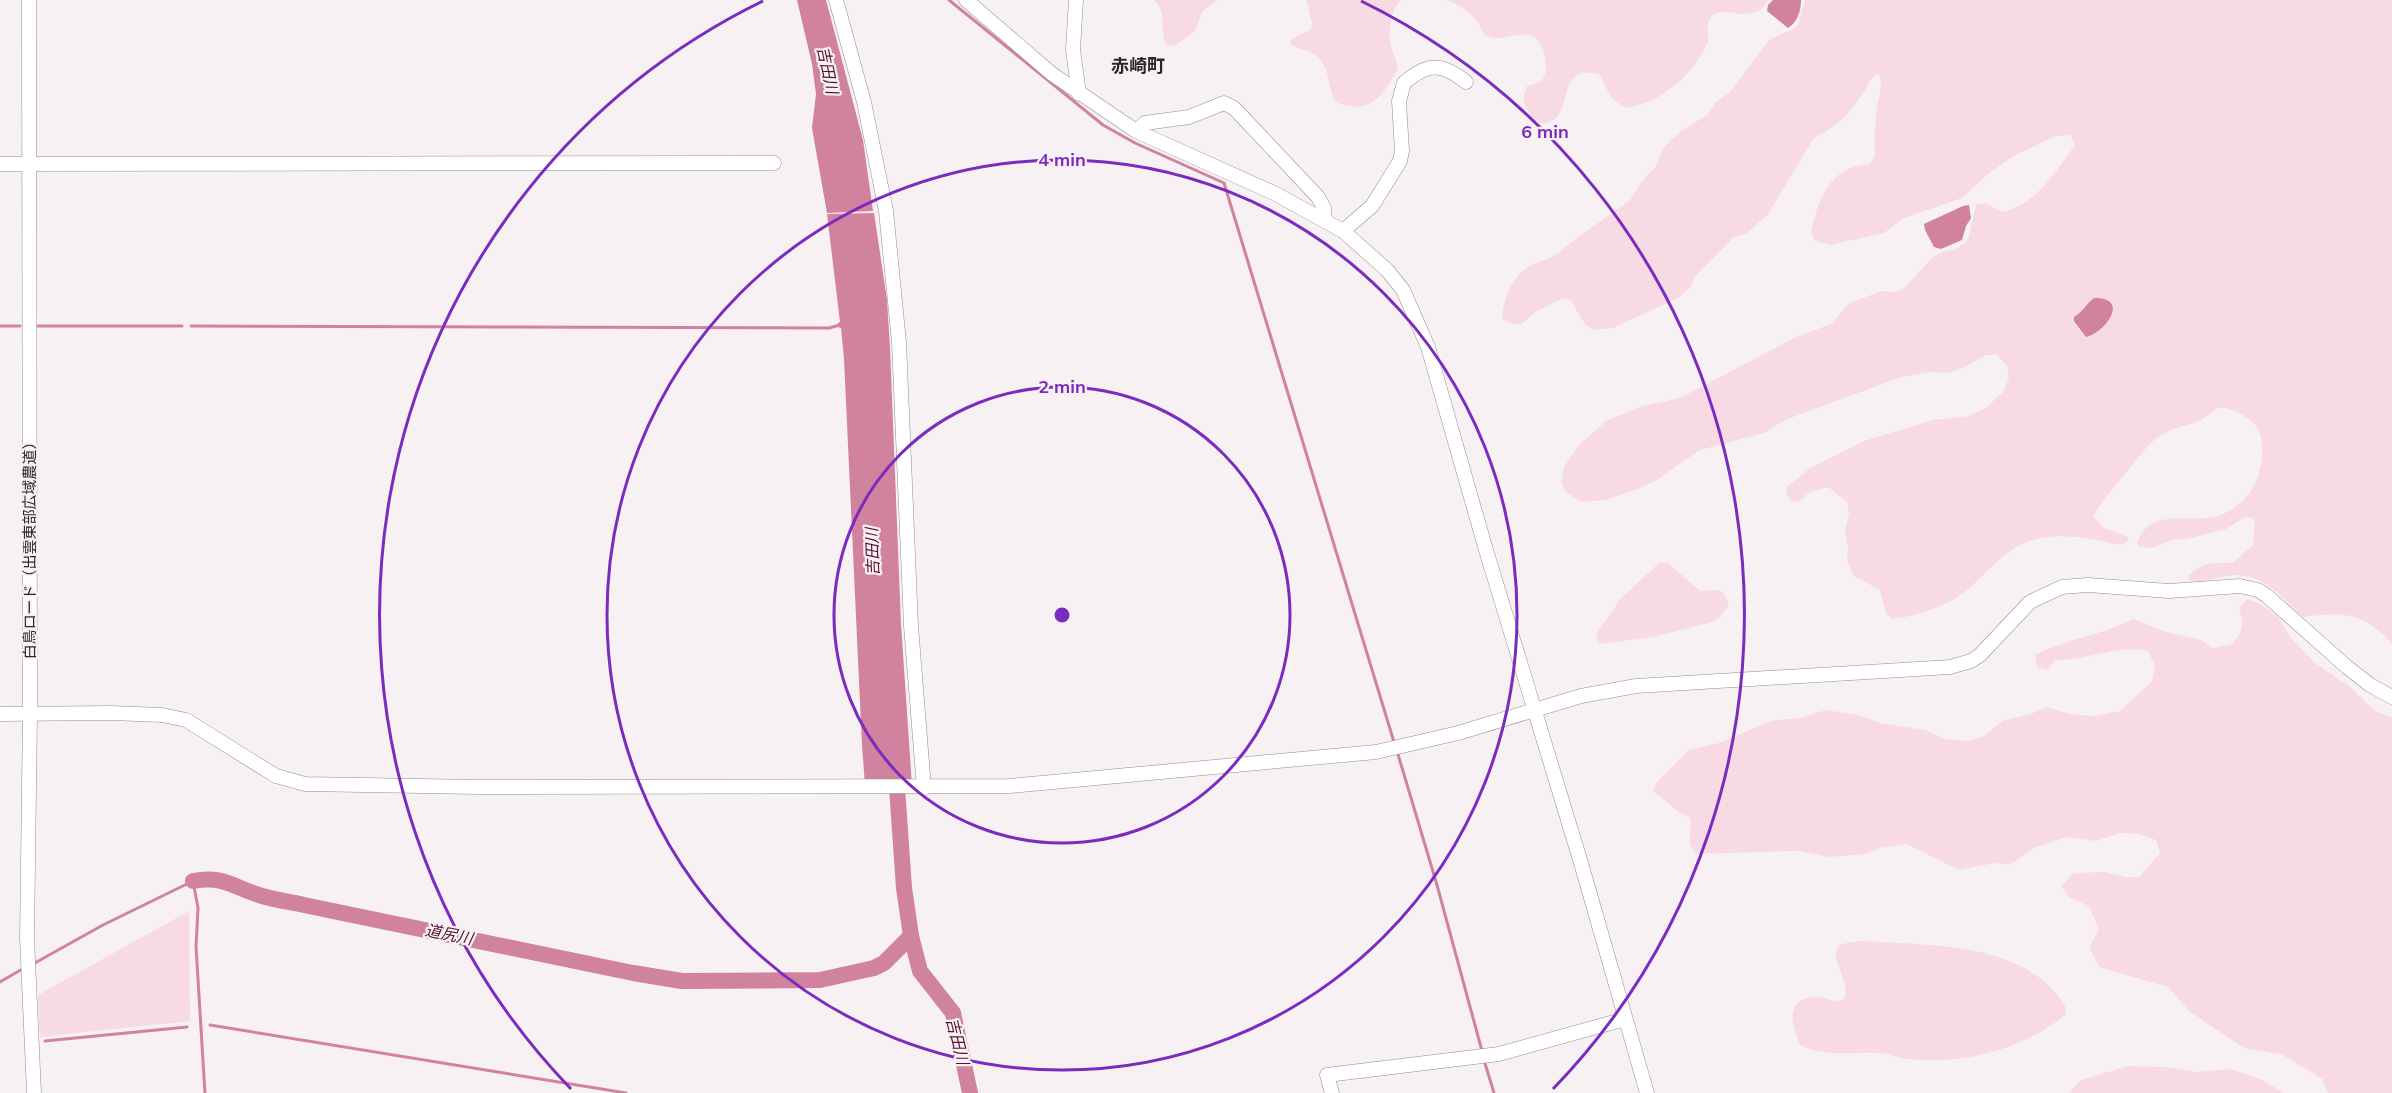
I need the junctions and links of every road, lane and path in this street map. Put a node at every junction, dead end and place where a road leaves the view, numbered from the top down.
1 (29, 0) edge
2 (837, 0) edge
3 (966, 0) edge
4 (1076, 0) edge
5 (1466, 82) dead end
6 (1079, 94) junction
7 (1136, 131) junction
8 (0, 164) edge
9 (29, 164) junction
10 (774, 164) dead end
11 (1325, 220) junction
12 (1343, 231) junction
13 (2392, 697) edge
14 (1535, 710) junction
15 (0, 714) edge
16 (30, 714) junction
17 (922, 788) junction
18 (1625, 1019) junction
19 (34, 1093) edge
20 (1332, 1093) edge
21 (1647, 1093) edge

1 - 9 street, 白鳥ロード（出雲東部広域農道）
2 - 17 street
3 - 6 street
4 - 6 street
5 - 12 street
6 - 7 street
7 - 11 street
7 - 11 street
8 - 9 street
9 - 10 street
9 - 16 street, 白鳥ロード（出雲東部広域農道）
11 - 12 street
12 - 14 street
13 - 14 street
14 - 17 street
14 - 18 street
15 - 16 street
16 - 17 street
16 - 19 street, 白鳥ロード（出雲東部広域農道）
18 - 20 street
18 - 21 street

